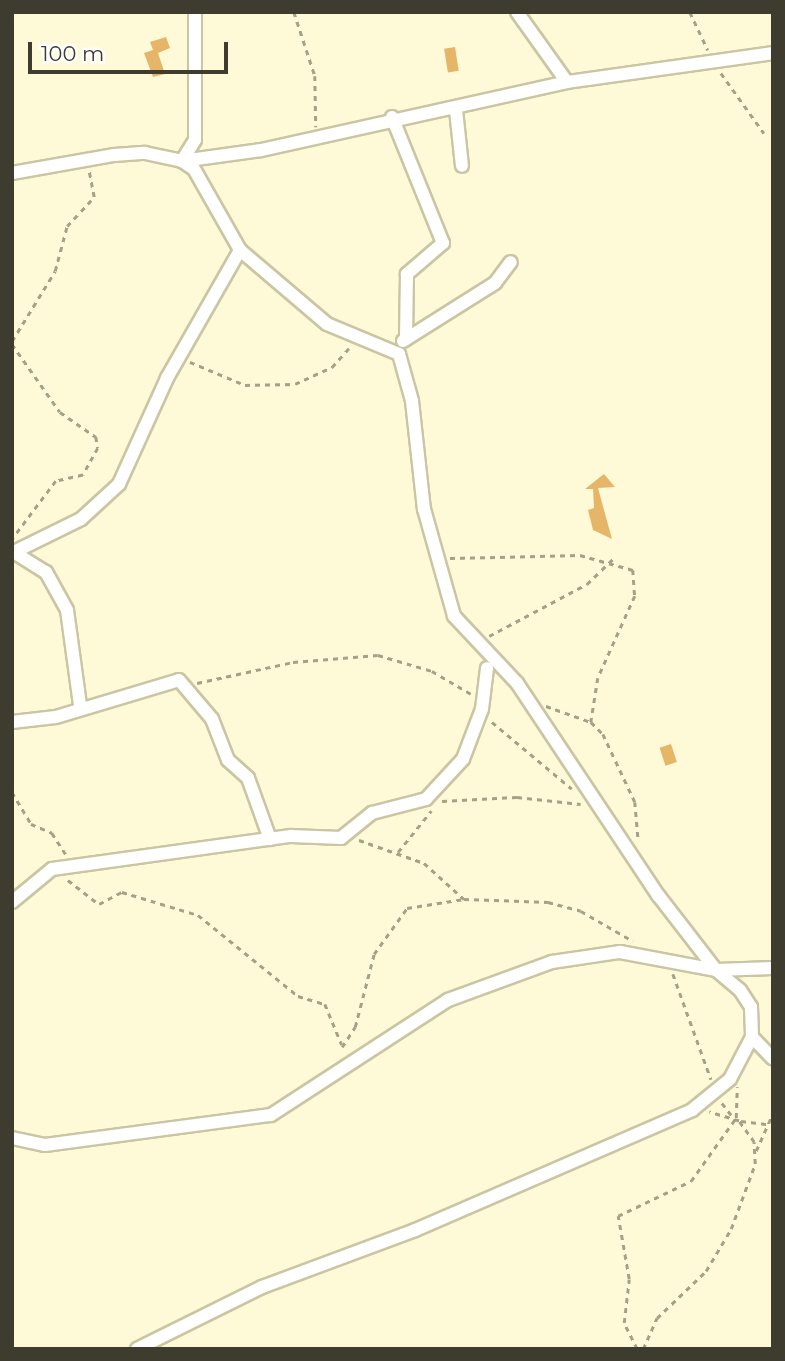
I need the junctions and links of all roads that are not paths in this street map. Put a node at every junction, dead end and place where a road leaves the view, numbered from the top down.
1 (195, 12) edge
2 (517, 12) edge
3 (773, 54) edge
4 (567, 82) junction
5 (450, 108) junction
6 (392, 117) junction
7 (182, 161) junction
8 (462, 166) dead end
9 (12, 173) edge
10 (240, 250) junction
11 (510, 262) dead end
12 (406, 339) junction
13 (395, 348) junction
14 (13, 550) edge
15 (487, 668) dead end
16 (80, 705) junction
17 (12, 722) edge
18 (270, 839) junction
19 (12, 902) edge
20 (773, 968) edge
21 (716, 970) junction
22 (752, 1037) junction
23 (773, 1059) edge
24 (12, 1138) edge
25 (137, 1349) edge

1 - 7 street
2 - 4 street
3 - 4 street
4 - 5 street
5 - 6 street
5 - 8 street
6 - 7 street
6 - 12 street
7 - 9 street
7 - 10 street
10 - 13 street
10 - 14 street
11 - 12 street
12 - 13 street
13 - 21 street
14 - 16 street
15 - 18 street
16 - 17 street
16 - 18 street
18 - 19 street
20 - 21 street
21 - 22 street
21 - 24 street
22 - 23 street
22 - 25 street

